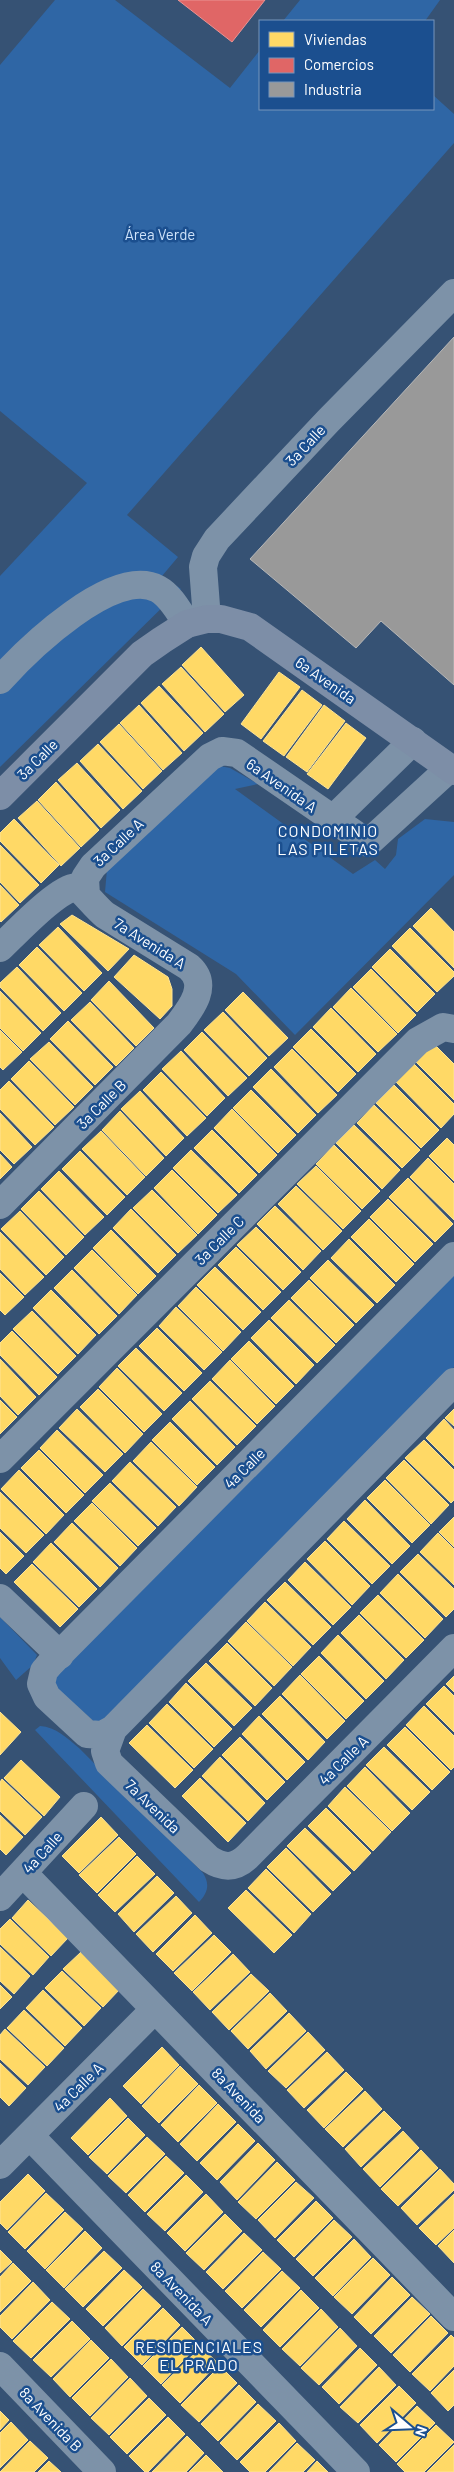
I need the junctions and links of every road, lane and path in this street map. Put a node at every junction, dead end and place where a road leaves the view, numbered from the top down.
1 (454, 292) edge
2 (197, 622) junction
3 (0, 680) edge
4 (413, 741) junction
5 (232, 750) joint
6 (452, 770) edge
7 (0, 796) edge
8 (332, 820) junction
9 (86, 895) junction
10 (0, 948) edge
11 (196, 998) joint
12 (449, 1028) edge
13 (0, 1205) edge
14 (454, 1256) edge
15 (454, 1382) edge
16 (0, 1459) edge
17 (0, 1598) edge
18 (454, 1648) edge
19 (60, 1655) junction
20 (106, 1732) junction
21 (84, 1806) dead end
22 (228, 1867) joint
23 (23, 1873) junction
24 (0, 1897) edge
25 (155, 2009) junction
26 (30, 2136) junction
27 (0, 2166) edge
28 (454, 2317) edge
29 (0, 2366) edge
30 (102, 2472) edge
31 (356, 2472) edge

1 - 2 street, 3a Calle
2 - 3 street
2 - 4 main road, 6a Avenida
2 - 7 main road, 3a Calle
4 - 6 main road, 6a Avenida
4 - 8 street, 6a Avenida A
5 - 8 street, 6a Avenida A
5 - 9 street, 3a Calle A
6 - 8 street, 6a Avenida A
9 - 10 street
9 - 11 street, 7a Avenida A
11 - 13 street, 3a Calle B
12 - 16 street, 3a Calle C
14 - 19 street, 4a Calle
15 - 20 street
17 - 19 street
18 - 22 street, 4a Calle A
19 - 20 street, 4a Calle
20 - 22 street, 7a Avenida
21 - 23 street, 4a Calle
23 - 24 street, 4a Calle
23 - 25 street, 8a Avenida
25 - 26 street, 4a Calle A
25 - 28 street, 8a Avenida
26 - 27 street, 4a Calle A
26 - 31 street, 8a Avenida A
29 - 30 street, 8a Avenida B

